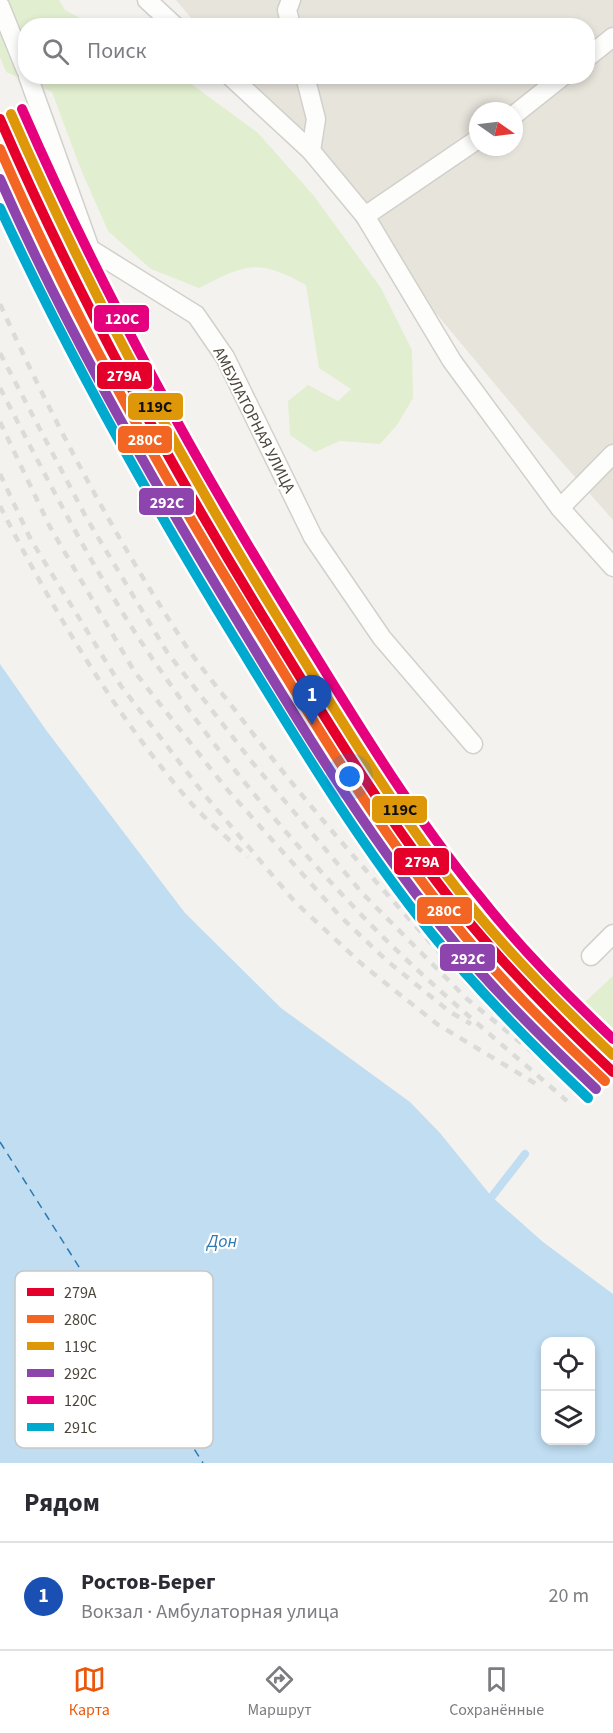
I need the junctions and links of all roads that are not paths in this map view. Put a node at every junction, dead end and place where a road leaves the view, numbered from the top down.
1 (147, 0) edge
2 (291, 0) edge
3 (0, 6) edge
4 (166, 18) edge
5 (289, 18) edge
6 (613, 37) edge
7 (18, 50) edge
8 (595, 51) edge
9 (31, 84) edge
10 (239, 84) edge
11 (307, 84) edge
12 (553, 84) edge
13 (523, 108) edge
14 (469, 145) edge
15 (311, 151) junction
16 (365, 216) junction
17 (613, 454) edge
18 (560, 508) junction
19 (613, 567) edge
20 (473, 744) dead end
21 (613, 934) edge
22 (591, 956) dead end

1 - 4 street
2 - 5 street
3 - 7 street
6 - 8 street
9 - 20 street, АМБУЛАТОРНАЯ УЛИЦА
10 - 15 street
11 - 15 street
12 - 13 street
14 - 16 street
15 - 16 street
16 - 18 street
17 - 18 street
18 - 19 street
21 - 22 street

